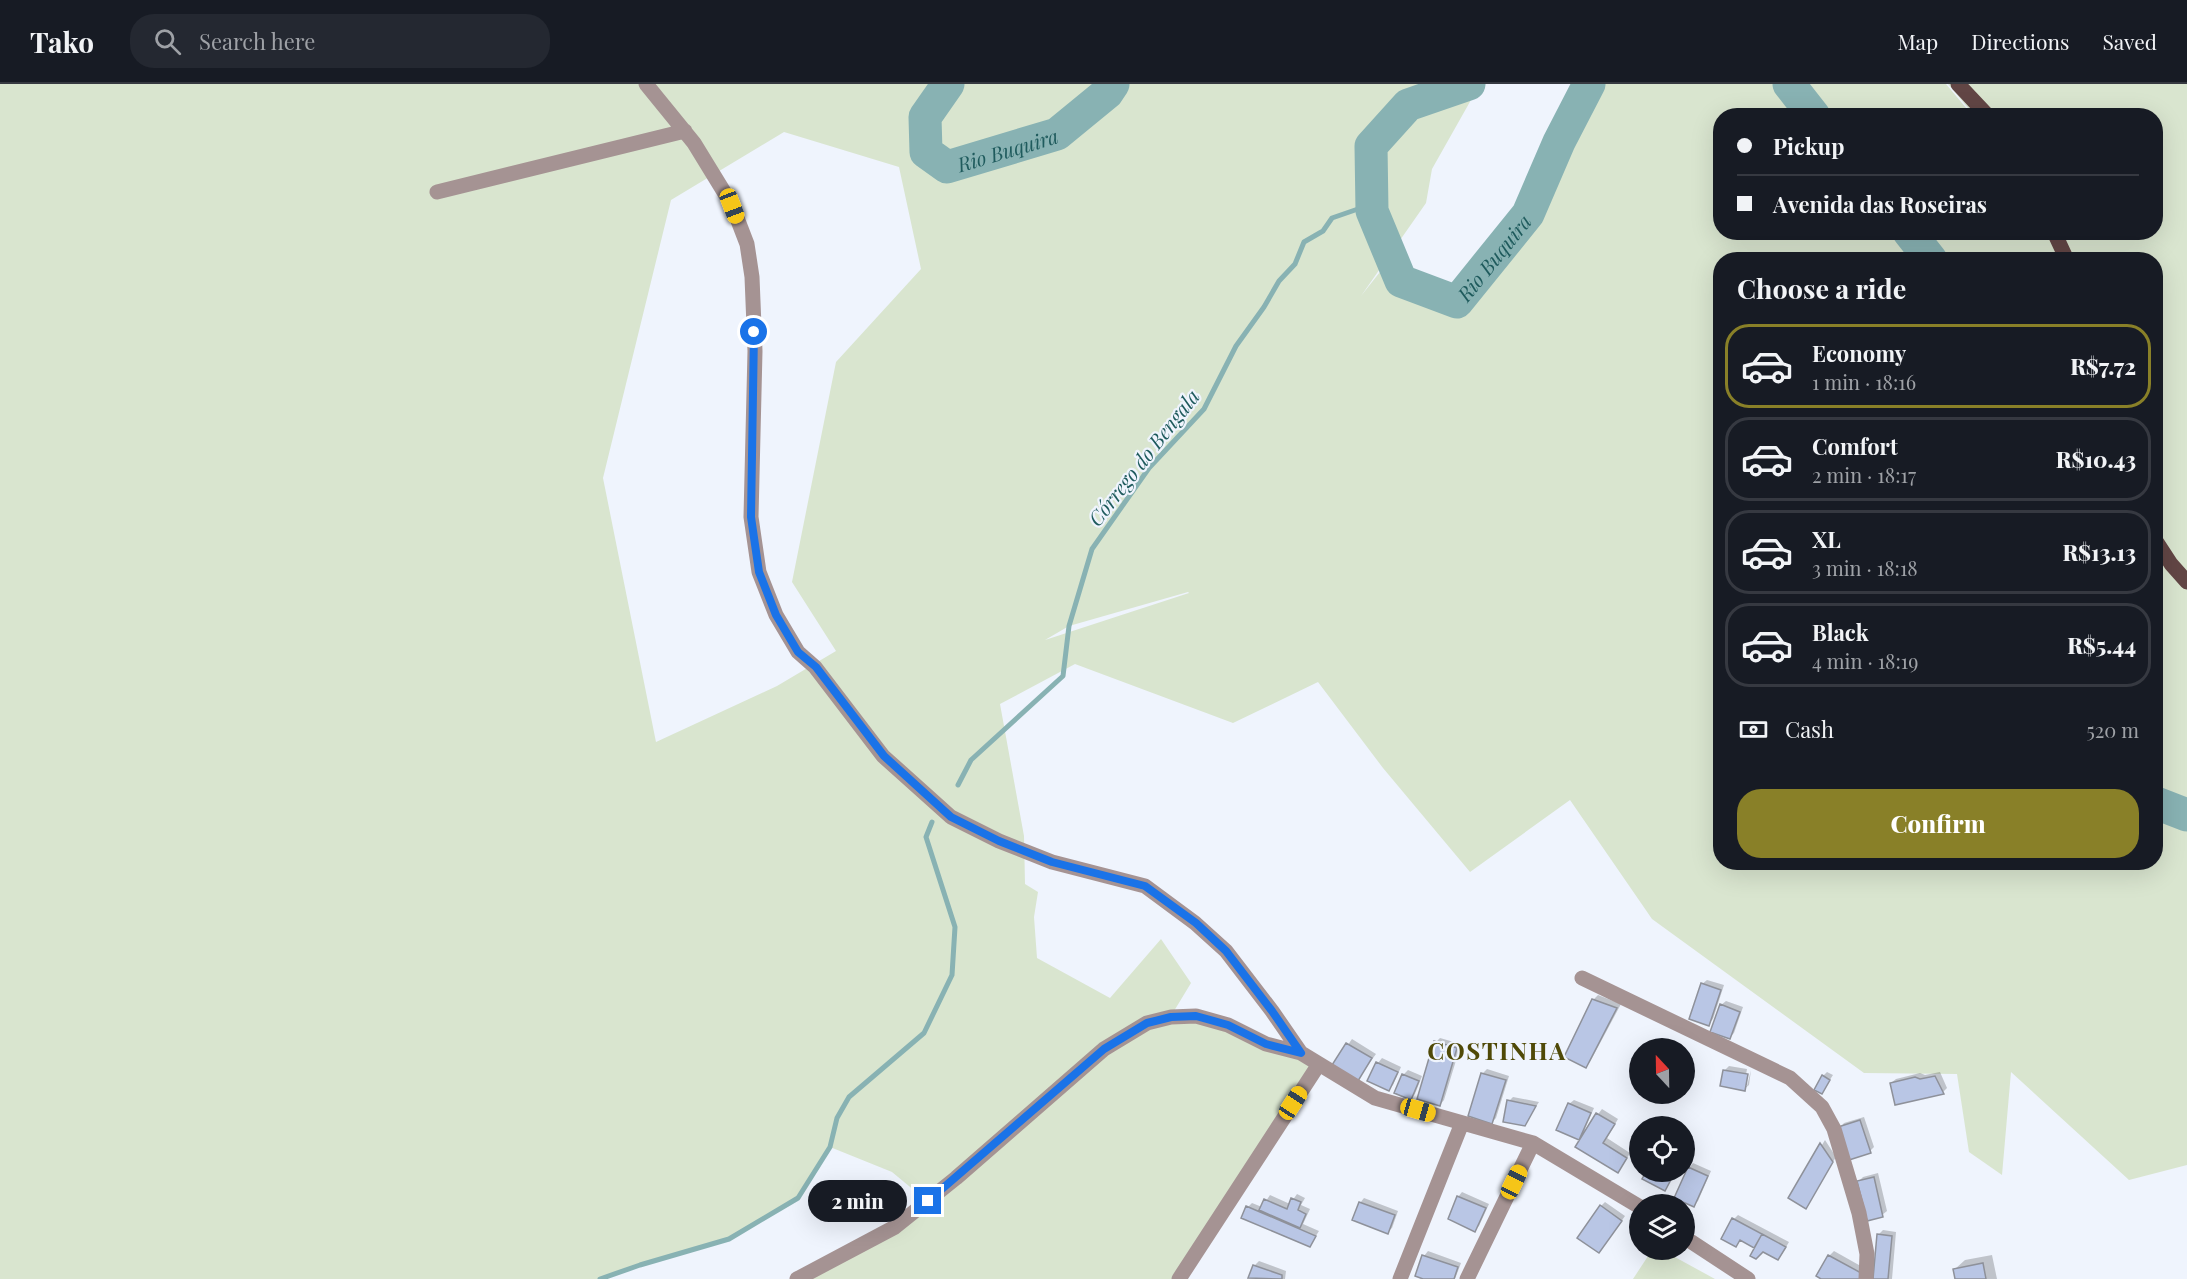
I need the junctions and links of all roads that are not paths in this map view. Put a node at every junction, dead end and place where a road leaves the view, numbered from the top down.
1 (646, 84) edge
2 (1958, 84) edge
3 (1980, 108) edge
4 (685, 131) junction
5 (437, 192) dead end
6 (2163, 552) edge
7 (2187, 582) edge
8 (1582, 978) dead end
9 (1301, 1053) junction
10 (1319, 1064) junction
11 (1462, 1123) junction
12 (1533, 1143) junction
13 (1629, 1200) edge
14 (1695, 1244) edge
15 (797, 1279) edge
16 (1179, 1279) edge
17 (1400, 1279) edge
18 (1467, 1279) edge
19 (1748, 1279) edge
20 (1866, 1279) edge

1 - 4 street
2 - 3 main road
4 - 5 street
4 - 9 street
6 - 7 main road
8 - 20 street
9 - 10 street
9 - 15 street
10 - 11 street
10 - 16 street
11 - 12 street
11 - 17 street
12 - 13 street
12 - 18 street
14 - 19 street

